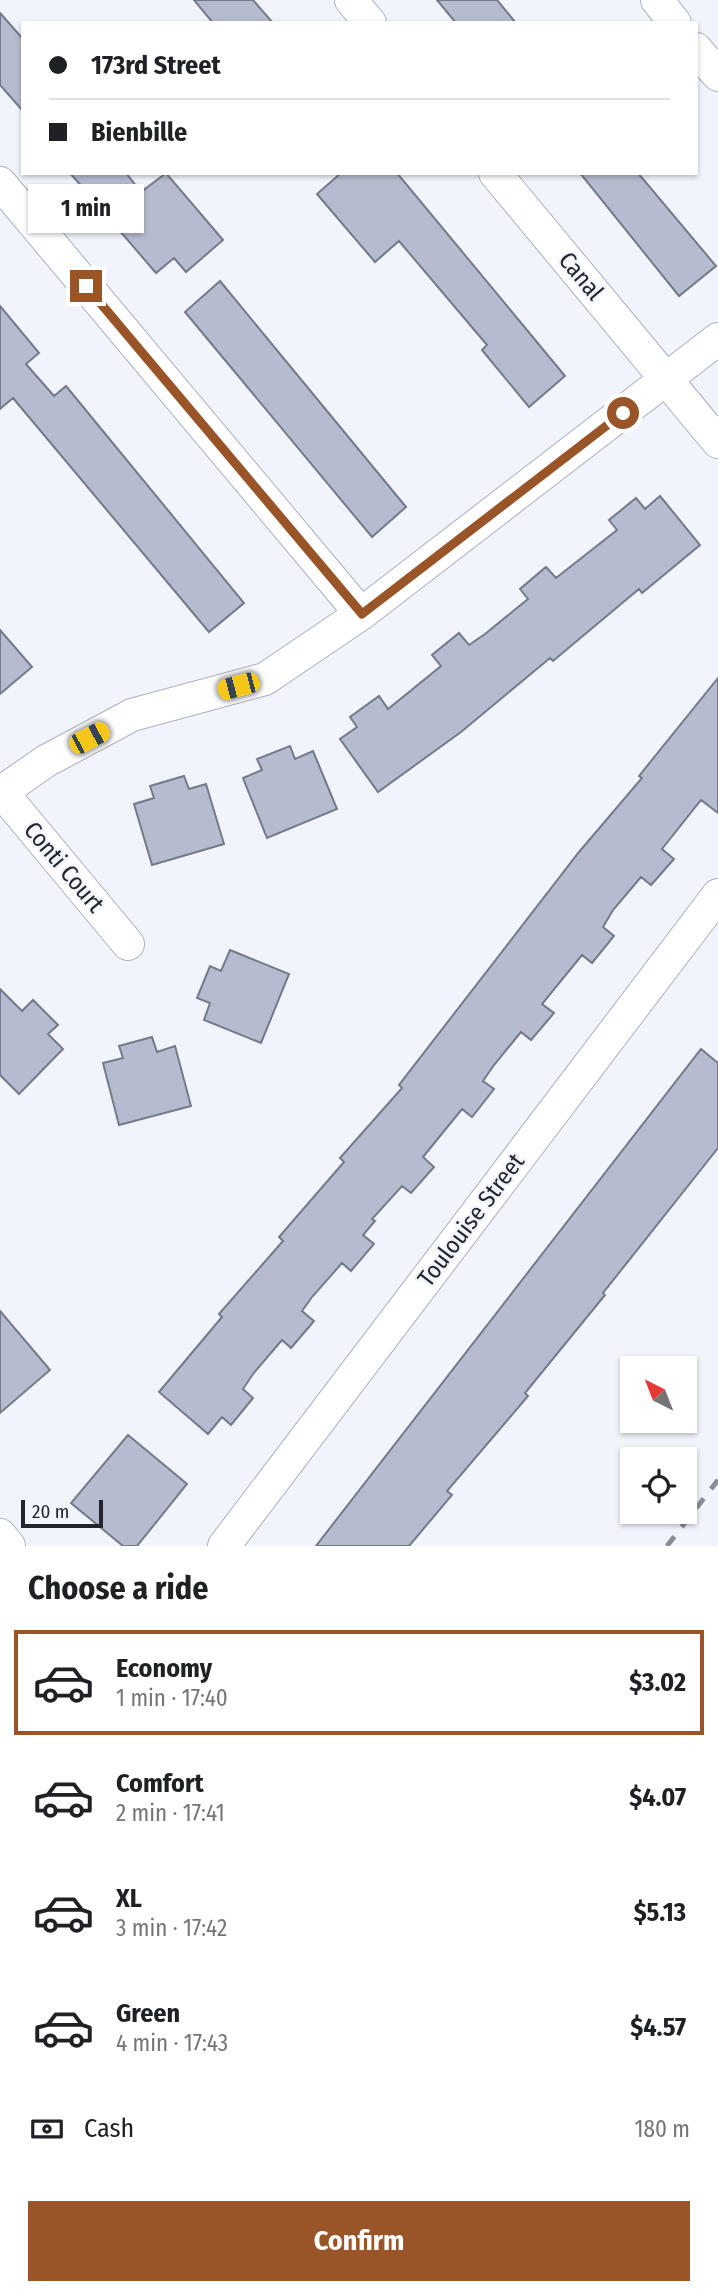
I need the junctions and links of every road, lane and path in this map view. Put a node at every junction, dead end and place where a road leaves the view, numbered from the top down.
1 (351, 0) edge
2 (657, 0) edge
3 (368, 21) edge
4 (673, 21) edge
5 (698, 50) edge
6 (718, 75) edge
7 (497, 175) edge
8 (0, 183) edge
9 (718, 339) edge
10 (667, 380) junction
11 (718, 442) edge
12 (362, 614) junction
13 (1, 792) edge
14 (718, 895) edge
15 (128, 944) dead end
16 (0, 1535) edge
17 (9, 1546) edge
18 (224, 1546) edge

1 - 3 street
2 - 4 street
5 - 6 street
7 - 10 street, Canal
8 - 12 street
9 - 10 street
10 - 11 street, Canal
10 - 12 street
12 - 13 street
13 - 15 street, Conti Court
14 - 18 street, Toulouise Street
16 - 17 street

